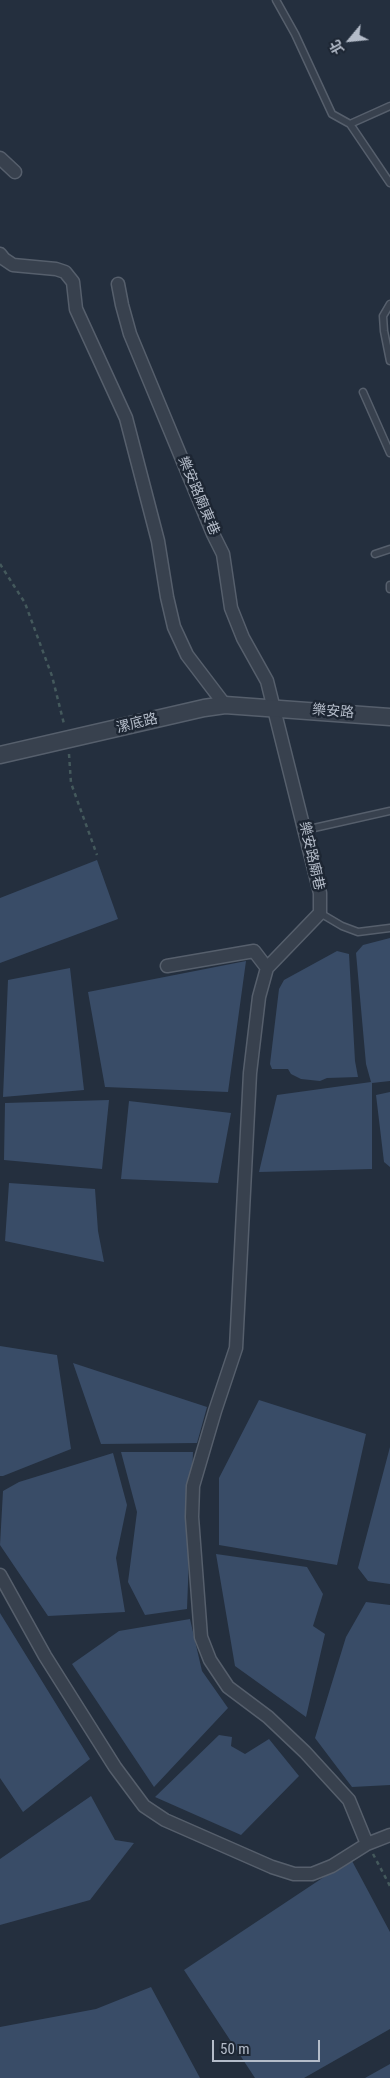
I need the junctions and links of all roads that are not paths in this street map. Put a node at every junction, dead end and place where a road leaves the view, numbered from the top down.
1 (276, 0) edge
2 (390, 106) edge
3 (350, 124) junction
4 (0, 158) edge
5 (15, 172) dead end
6 (390, 184) edge
7 (0, 254) edge
8 (118, 284) dead end
9 (390, 304) edge
10 (390, 361) edge
11 (363, 392) dead end
12 (390, 453) edge
13 (390, 549) edge
14 (375, 554) dead end
15 (390, 585) edge
16 (390, 589) edge
17 (226, 705) junction
18 (276, 708) junction
19 (390, 717) edge
20 (0, 755) edge
21 (390, 811) edge
22 (305, 830) junction
23 (320, 913) junction
24 (390, 928) edge
25 (167, 966) dead end
26 (267, 968) junction
27 (0, 1575) edge
28 (390, 1835) edge
29 (367, 1844) junction

1 - 3 lane
2 - 3 lane
3 - 6 lane
4 - 5 street
7 - 17 street
8 - 18 street, 樂安路廟東巷
9 - 10 lane
11 - 12 lane
13 - 14 lane
15 - 16 lane
17 - 18 street, 漯底路
17 - 20 street, 漯底路
18 - 19 street, 樂安路
18 - 22 street, 樂安路廟巷
21 - 22 lane
22 - 23 street, 樂安路廟巷
23 - 24 lane
23 - 26 street
25 - 26 street
26 - 29 street
27 - 29 street
28 - 29 street

